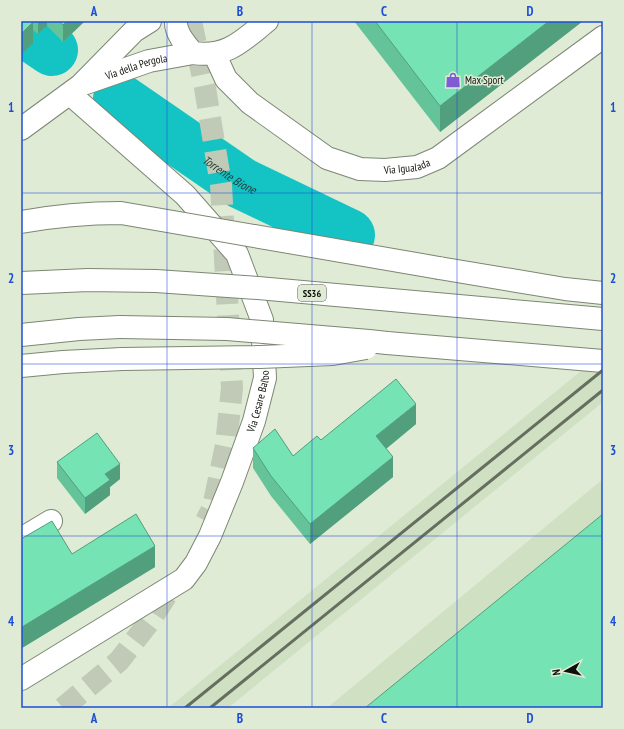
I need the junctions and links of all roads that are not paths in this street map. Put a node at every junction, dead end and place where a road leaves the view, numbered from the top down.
1 (150, 21) edge
2 (176, 21) edge
3 (267, 21) edge
4 (603, 37) edge
5 (194, 54) junction
6 (215, 54) junction
7 (76, 90) junction
8 (21, 129) edge
9 (21, 222) edge
10 (21, 283) edge
11 (603, 292) edge
12 (603, 319) edge
13 (21, 335) edge
14 (387, 343) junction
15 (603, 361) edge
16 (21, 366) edge
17 (50, 521) edge
18 (21, 539) edge
19 (21, 679) edge

1 - 7 main road, Via della Pergola
2 - 5 main road
3 - 6 main road
4 - 6 main road, Via Igualada
5 - 6 main road, Via della Pergola
5 - 7 main road, Via della Pergola
7 - 8 main road, Via della Pergola
7 - 19 main road, Via Cesare Balbo
9 - 11 main road, bridge
10 - 12 main road, SS36, bridge
13 - 14 main road, bridge
14 - 15 main road
14 - 16 main road, bridge
17 - 18 main road

